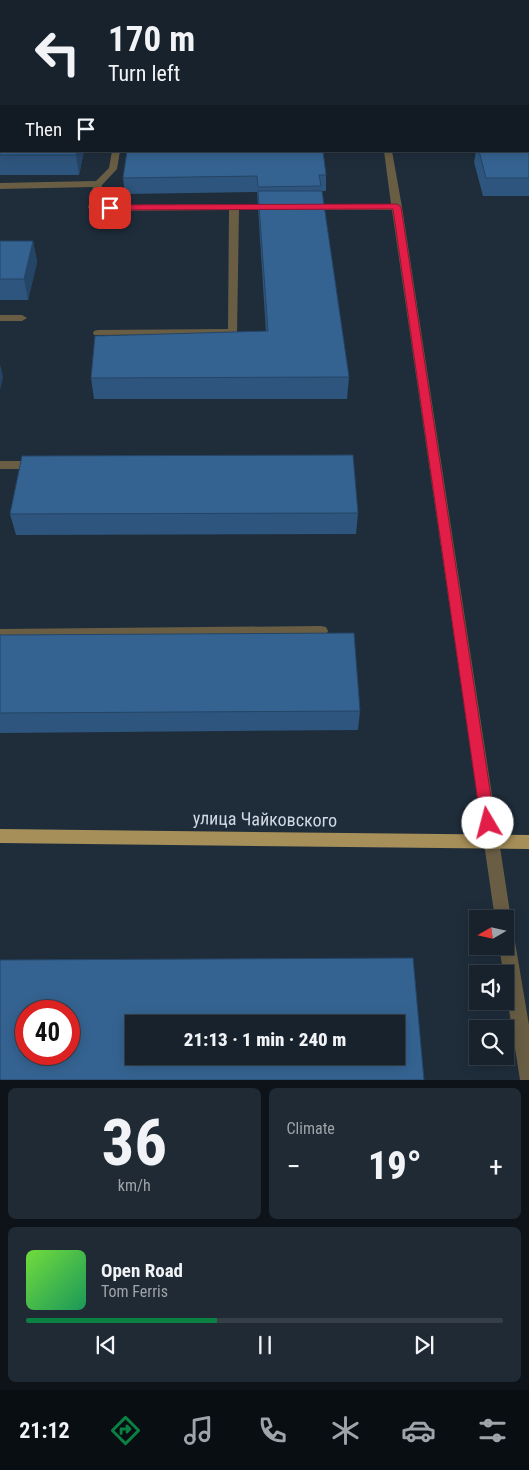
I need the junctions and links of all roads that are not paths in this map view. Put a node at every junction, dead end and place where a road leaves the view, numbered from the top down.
1 (116, 152) edge
2 (388, 152) edge
3 (98, 184) junction
4 (0, 186) edge
5 (234, 207) junction
6 (282, 207) edge
7 (301, 207) edge
8 (397, 207) junction
9 (0, 318) edge
10 (22, 318) dead end
11 (98, 333) dead end
12 (0, 465) edge
13 (49, 465) edge
14 (321, 631) edge
15 (0, 634) edge
16 (0, 836) edge
17 (491, 842) junction
18 (529, 842) edge
19 (502, 910) edge
20 (509, 955) edge
21 (528, 1080) edge

1 - 3 street
2 - 8 street
3 - 4 street
3 - 5 street
5 - 6 street
5 - 11 street
7 - 8 street
8 - 17 street
9 - 10 street
12 - 13 street
14 - 15 street
16 - 17 main road, улица Чайковского
17 - 18 main road, улица Чайковского
17 - 19 street
20 - 21 street

